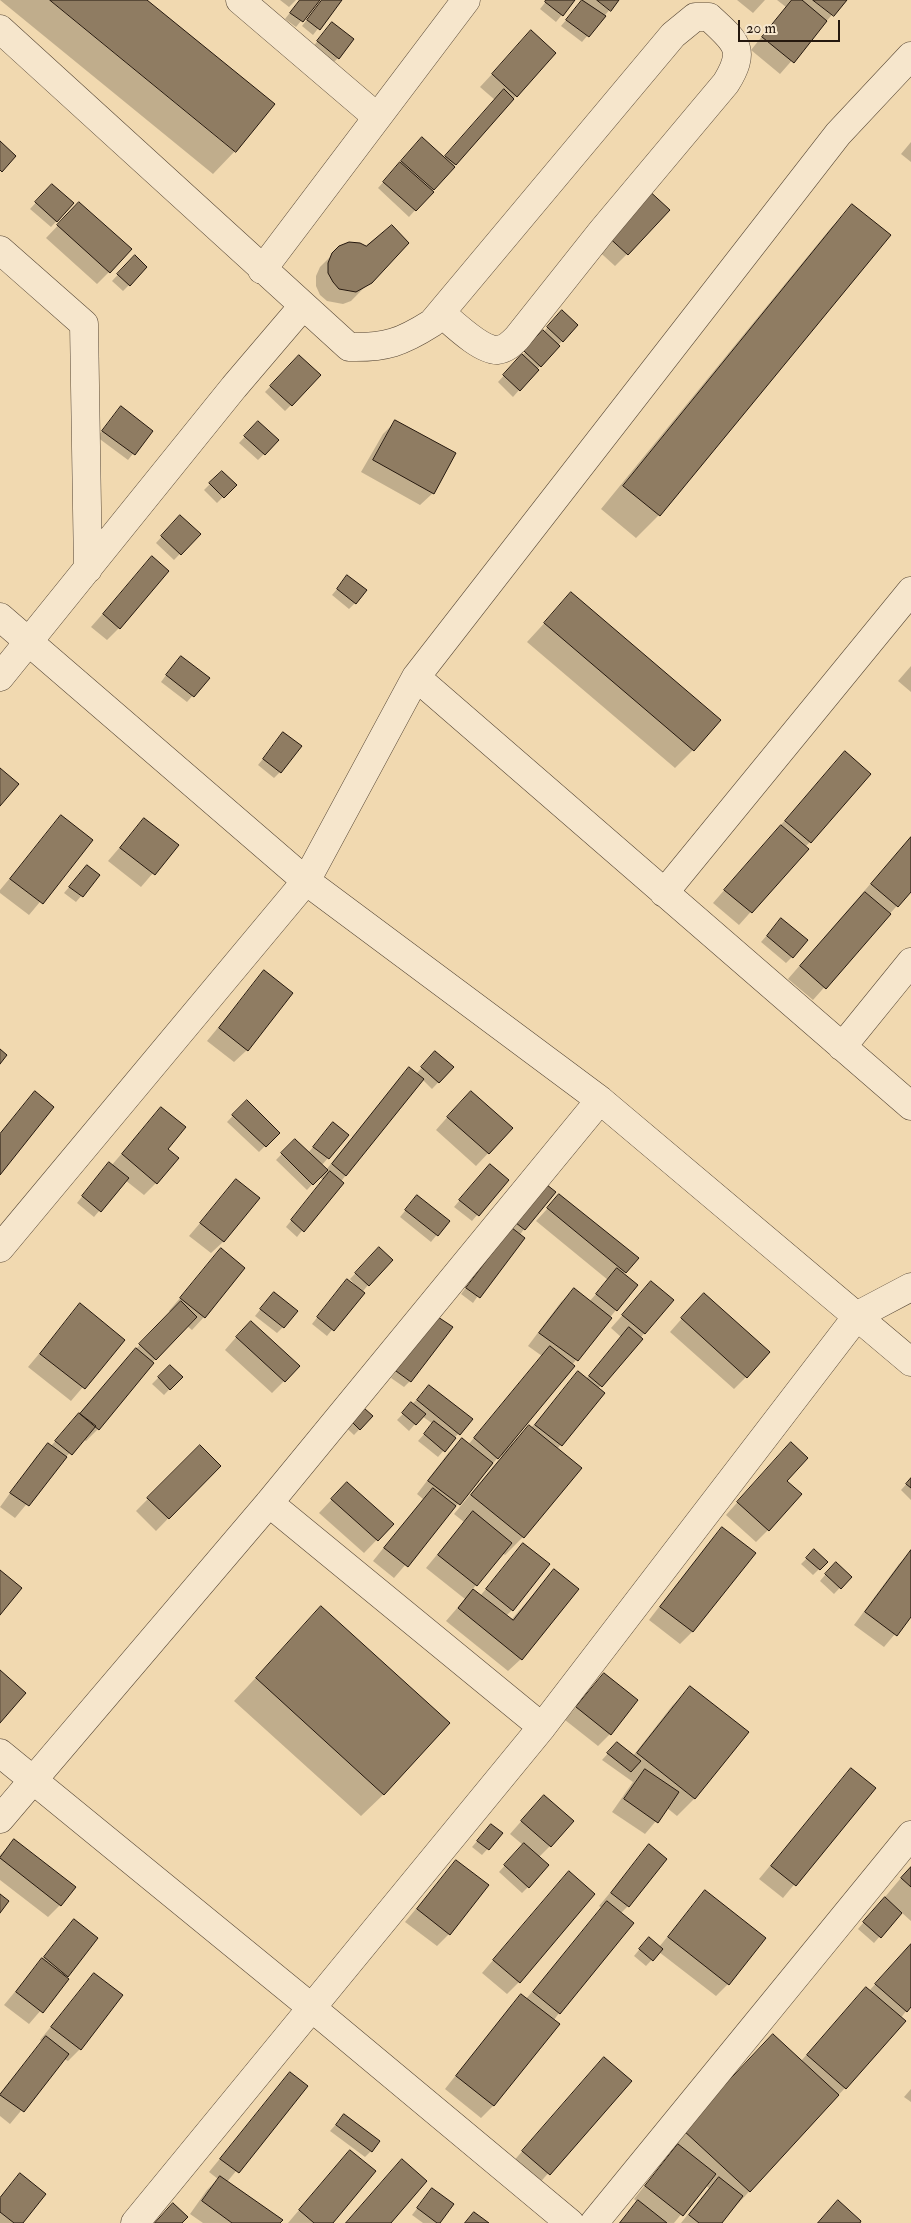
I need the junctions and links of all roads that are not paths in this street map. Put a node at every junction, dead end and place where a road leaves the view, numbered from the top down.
1 (240, 0) edge
2 (466, 0) edge
3 (0, 29) edge
4 (911, 56) edge
5 (377, 117) junction
6 (0, 250) edge
7 (262, 270) junction
8 (303, 306) junction
9 (441, 313) junction
10 (88, 569) junction
11 (911, 591) edge
12 (0, 617) edge
13 (28, 642) junction
14 (0, 677) edge
15 (416, 677) junction
16 (306, 881) junction
17 (664, 893) junction
18 (911, 962) edge
19 (842, 1047) junction
20 (600, 1100) junction
21 (911, 1106) edge
22 (0, 1248) edge
23 (911, 1287) edge
24 (858, 1315) junction
25 (911, 1362) edge
26 (269, 1503) junction
27 (542, 1727) junction
28 (0, 1753) edge
29 (33, 1780) junction
30 (0, 1819) edge
31 (911, 1836) edge
32 (312, 2008) junction
33 (135, 2223) edge
34 (570, 2223) edge
35 (594, 2223) edge

1 - 5 street
2 - 5 street
3 - 7 street
4 - 15 street
5 - 7 street
6 - 10 street
7 - 8 street
8 - 9 street
8 - 10 street
9 - 9 street
10 - 13 street
11 - 17 street
12 - 13 street
13 - 14 street
13 - 16 street
15 - 16 street
15 - 17 street
16 - 20 street
16 - 22 street
17 - 19 street
18 - 19 street
19 - 21 street
20 - 24 street
20 - 26 street
23 - 24 street
24 - 25 street
24 - 27 street
26 - 27 street
26 - 29 street
27 - 32 street
28 - 29 street
29 - 30 street
29 - 32 street
31 - 35 street
32 - 33 street
32 - 34 street

